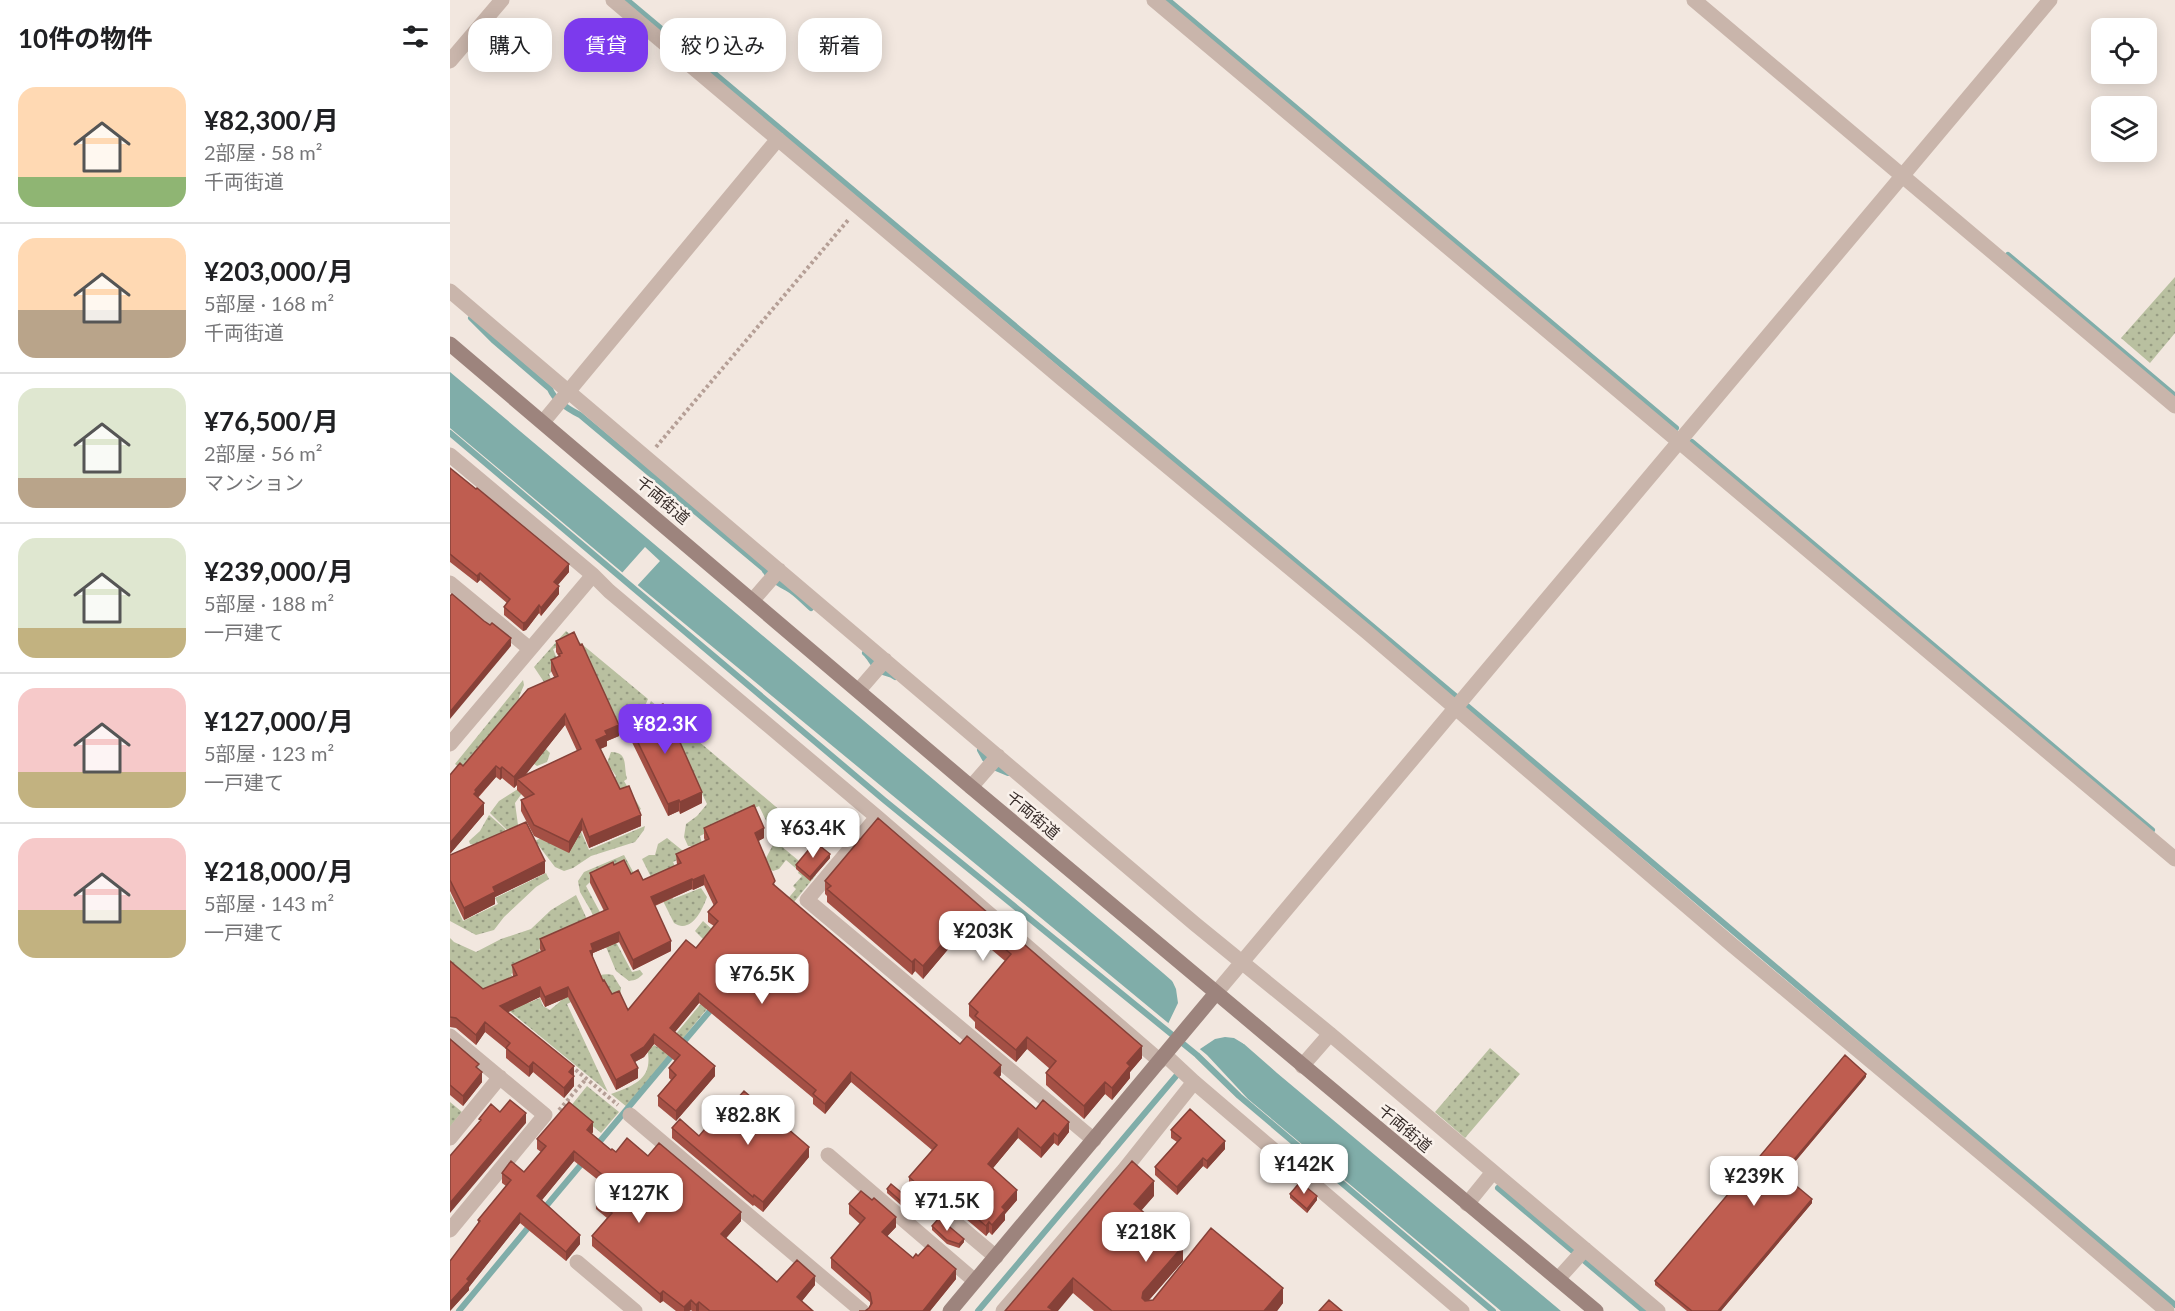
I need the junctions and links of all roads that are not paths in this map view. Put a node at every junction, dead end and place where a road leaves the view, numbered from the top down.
1 (502, 0) edge
2 (614, 0) edge
3 (1154, 0) edge
4 (1694, 0) edge
5 (2050, 0) edge
6 (450, 61) edge
7 (778, 139) junction
8 (1902, 176) junction
9 (450, 291) edge
10 (450, 344) edge
11 (563, 398) junction
12 (2175, 406) edge
13 (543, 422) junction
14 (1678, 440) junction
15 (450, 455) edge
16 (593, 574) junction
17 (774, 576) junction
18 (450, 583) edge
19 (753, 600) junction
20 (531, 649) junction
21 (880, 666) junction
22 (859, 690) junction
23 (1458, 702) junction
24 (450, 744) edge
25 (993, 761) junction
26 (971, 787) junction
27 (877, 817) junction
28 (2175, 860) edge
29 (1241, 962) junction
30 (1216, 993) junction
31 (1330, 1034) junction
32 (450, 1036) edge
33 (1167, 1053) junction
34 (1302, 1066) junction
35 (500, 1077) junction
36 (1194, 1082) junction
37 (626, 1112) road end
38 (450, 1138) edge
39 (1094, 1140) junction
40 (828, 1155) dead end
41 (1493, 1172) junction
42 (933, 1204) dead end
43 (1467, 1204) junction
44 (450, 1230) edge
45 (1580, 1253) junction
46 (996, 1257) junction
47 (577, 1262) dead end
48 (1558, 1279) junction
49 (975, 1281) junction
50 (635, 1311) edge
51 (862, 1311) edge
52 (950, 1311) edge
53 (1003, 1311) edge
54 (1462, 1311) edge
55 (1596, 1311) edge
56 (1658, 1311) edge
57 (2167, 1311) edge

1 - 6 street
2 - 7 street
3 - 14 street
4 - 8 street
5 - 8 street
7 - 11 street
7 - 23 street
8 - 12 street
8 - 14 street
9 - 11 street
10 - 13 street, 千両街道
11 - 13 street
11 - 17 street
13 - 19 street, 千両街道
14 - 23 street
14 - 28 street
15 - 16 street
16 - 20 street
16 - 27 street
17 - 19 street
17 - 21 street
18 - 20 street
19 - 22 street, 千両街道
20 - 24 street
21 - 22 street
21 - 25 street
22 - 26 street, 千両街道
23 - 29 street
23 - 57 street
25 - 26 street
25 - 29 street
26 - 30 street, 千両街道
27 - 33 street
27 - 39 street
29 - 30 street
29 - 31 street
30 - 33 street
30 - 34 street, 千両街道
31 - 34 street
31 - 41 street
32 - 35 street
33 - 36 street
33 - 39 street
34 - 43 street, 千両街道
35 - 38 street
35 - 44 street
36 - 53 street
36 - 54 street
37 - 51 street
39 - 46 street
40 - 49 street
41 - 43 street
41 - 45 street
42 - 46 street
43 - 48 street, 千両街道
45 - 48 street
45 - 56 street
46 - 49 street
47 - 50 street
48 - 55 street, 千両街道
49 - 52 street

